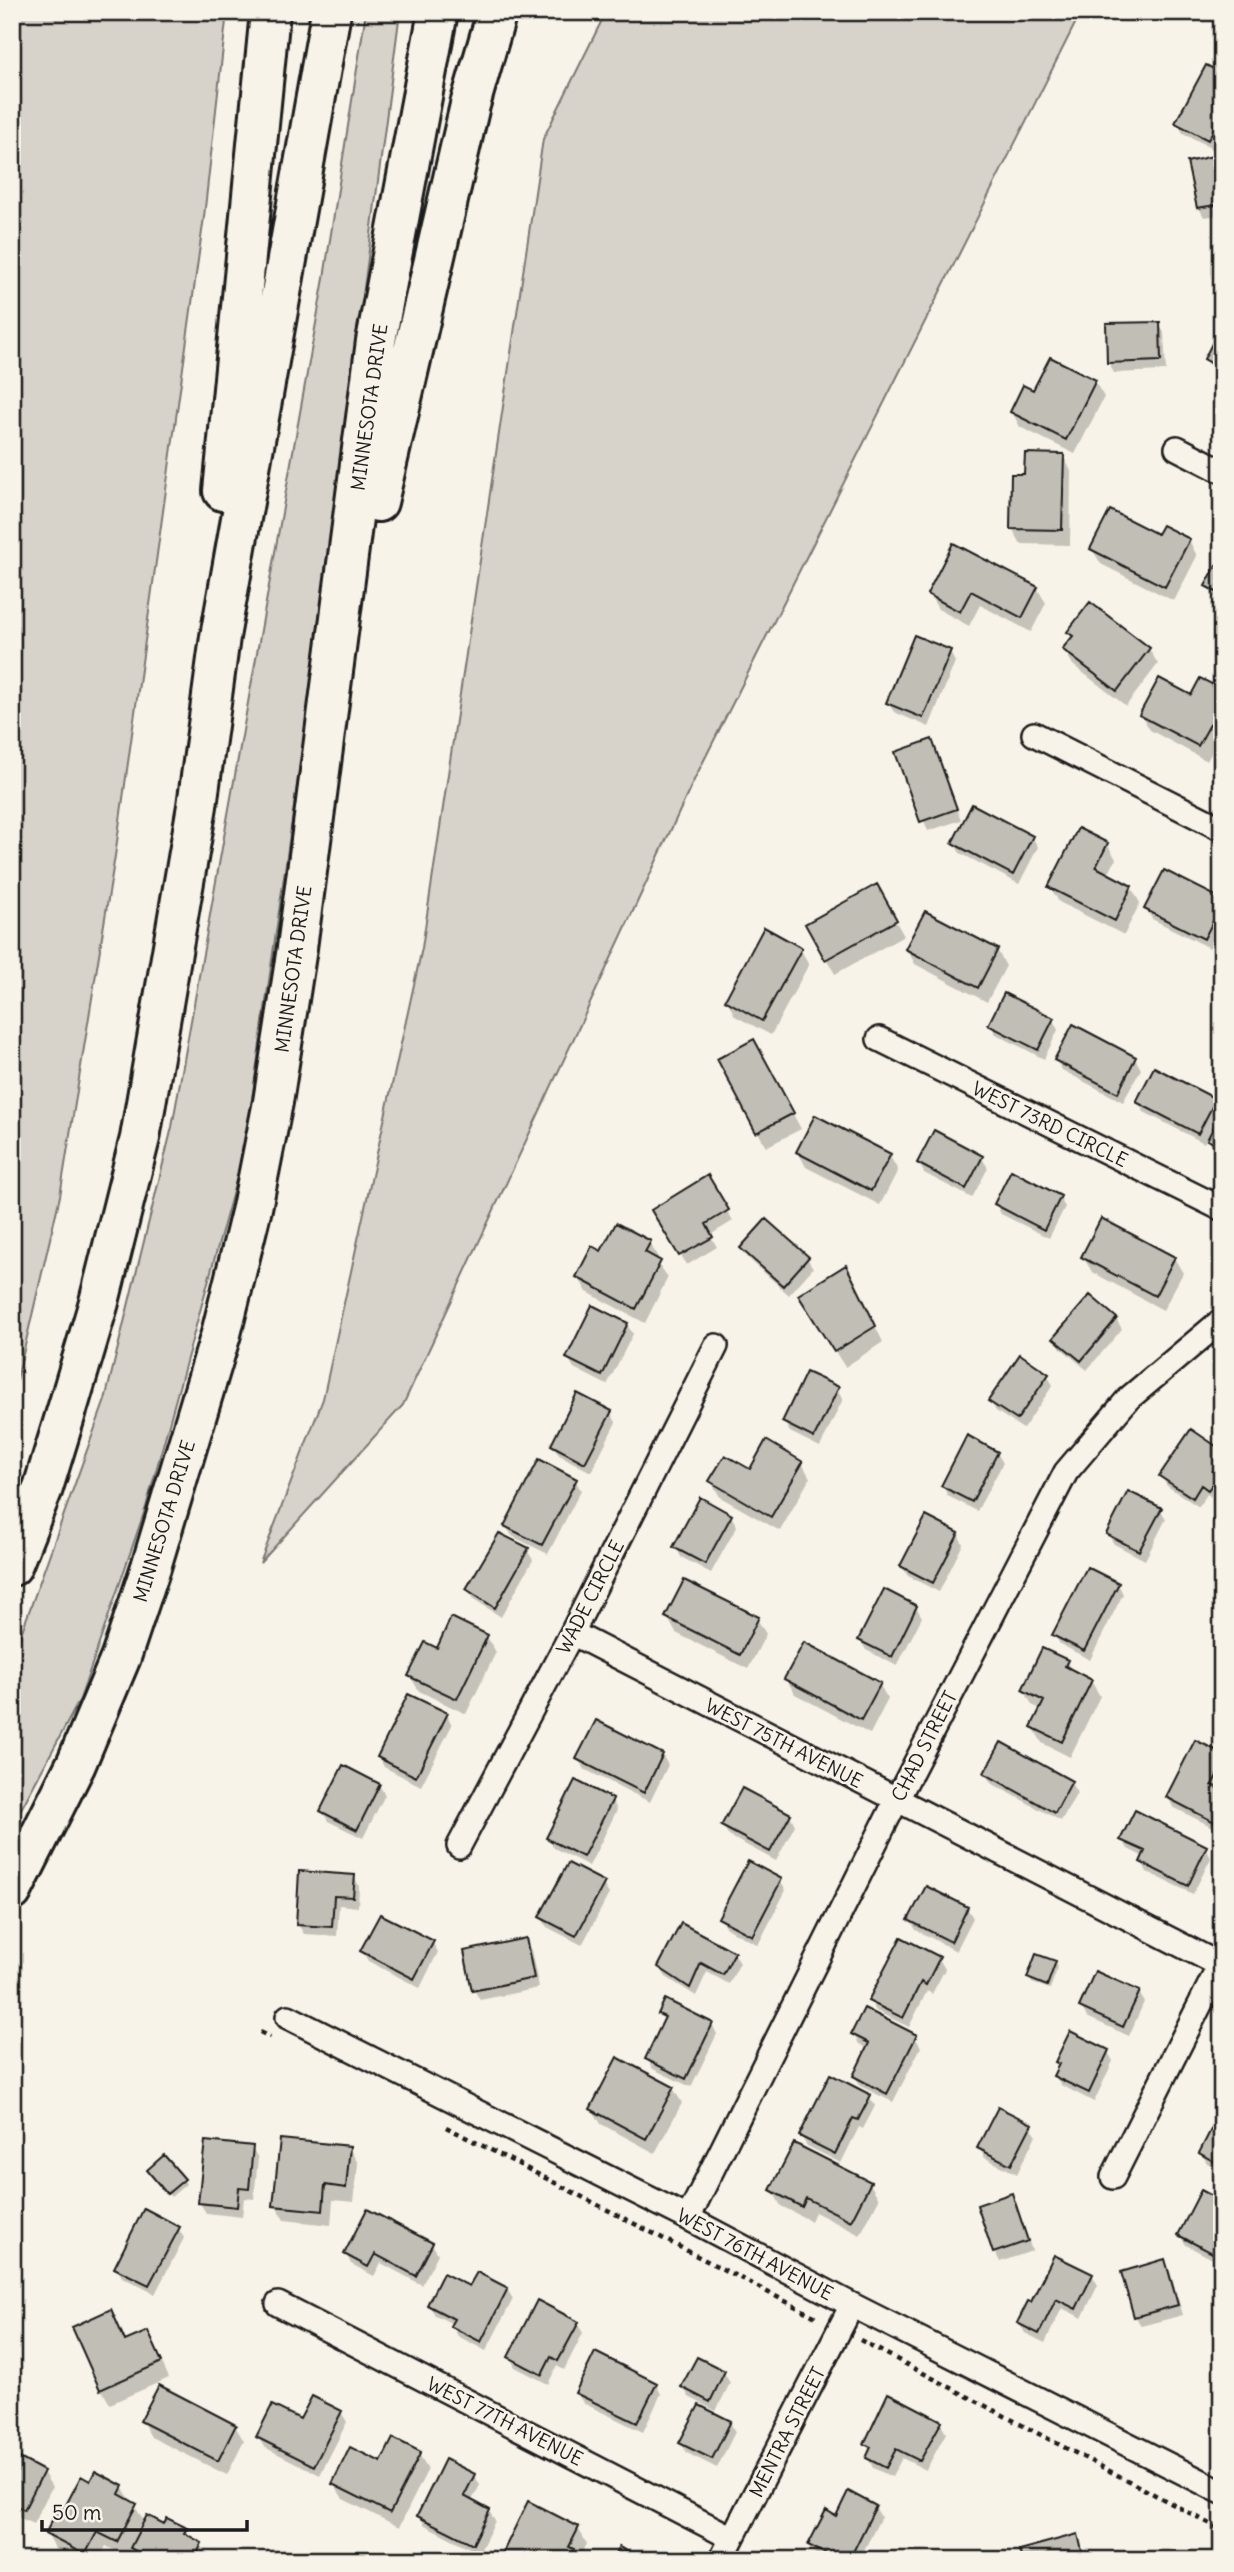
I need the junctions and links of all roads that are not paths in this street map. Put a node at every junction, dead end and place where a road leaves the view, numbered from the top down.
1 (270, 12) edge
2 (331, 12) edge
3 (438, 12) edge
4 (497, 12) edge
5 (1177, 448) dead end
6 (1222, 471) edge
7 (220, 637) junction
8 (327, 730) junction
9 (1034, 734) dead end
10 (1222, 829) edge
11 (879, 1039) dead end
12 (1222, 1209) edge
13 (1222, 1320) edge
14 (716, 1346) dead end
15 (12, 1566) edge
16 (572, 1633) junction
17 (896, 1801) junction
18 (459, 1846) dead end
19 (12, 1891) edge
20 (1221, 1964) edge
21 (288, 2017) dead end
22 (1113, 2177) dead end
23 (688, 2218) junction
24 (278, 2304) dead end
25 (852, 2305) junction
26 (1222, 2492) edge
27 (732, 2538) junction
28 (721, 2560) edge

1 - 7 highway
2 - 7 highway
3 - 8 highway, MINNESOTA DRIVE
4 - 8 highway
5 - 6 street
7 - 15 highway
8 - 19 highway, MINNESOTA DRIVE
9 - 10 street
11 - 12 street, WEST 73RD CIRCLE
13 - 17 street, CHAD STREET
14 - 16 street, WADE CIRCLE
16 - 17 street, WEST 75TH AVENUE
16 - 18 street, WADE CIRCLE
17 - 20 street, WEST 75TH AVENUE
17 - 23 street, CHAD STREET
20 - 22 street
21 - 23 street, WEST 76TH AVENUE
23 - 25 street, WEST 76TH AVENUE
24 - 27 street, WEST 77TH AVENUE
25 - 26 street, WEST 76TH AVENUE
25 - 27 street, MENTRA STREET
27 - 28 street, MENTRA STREET

